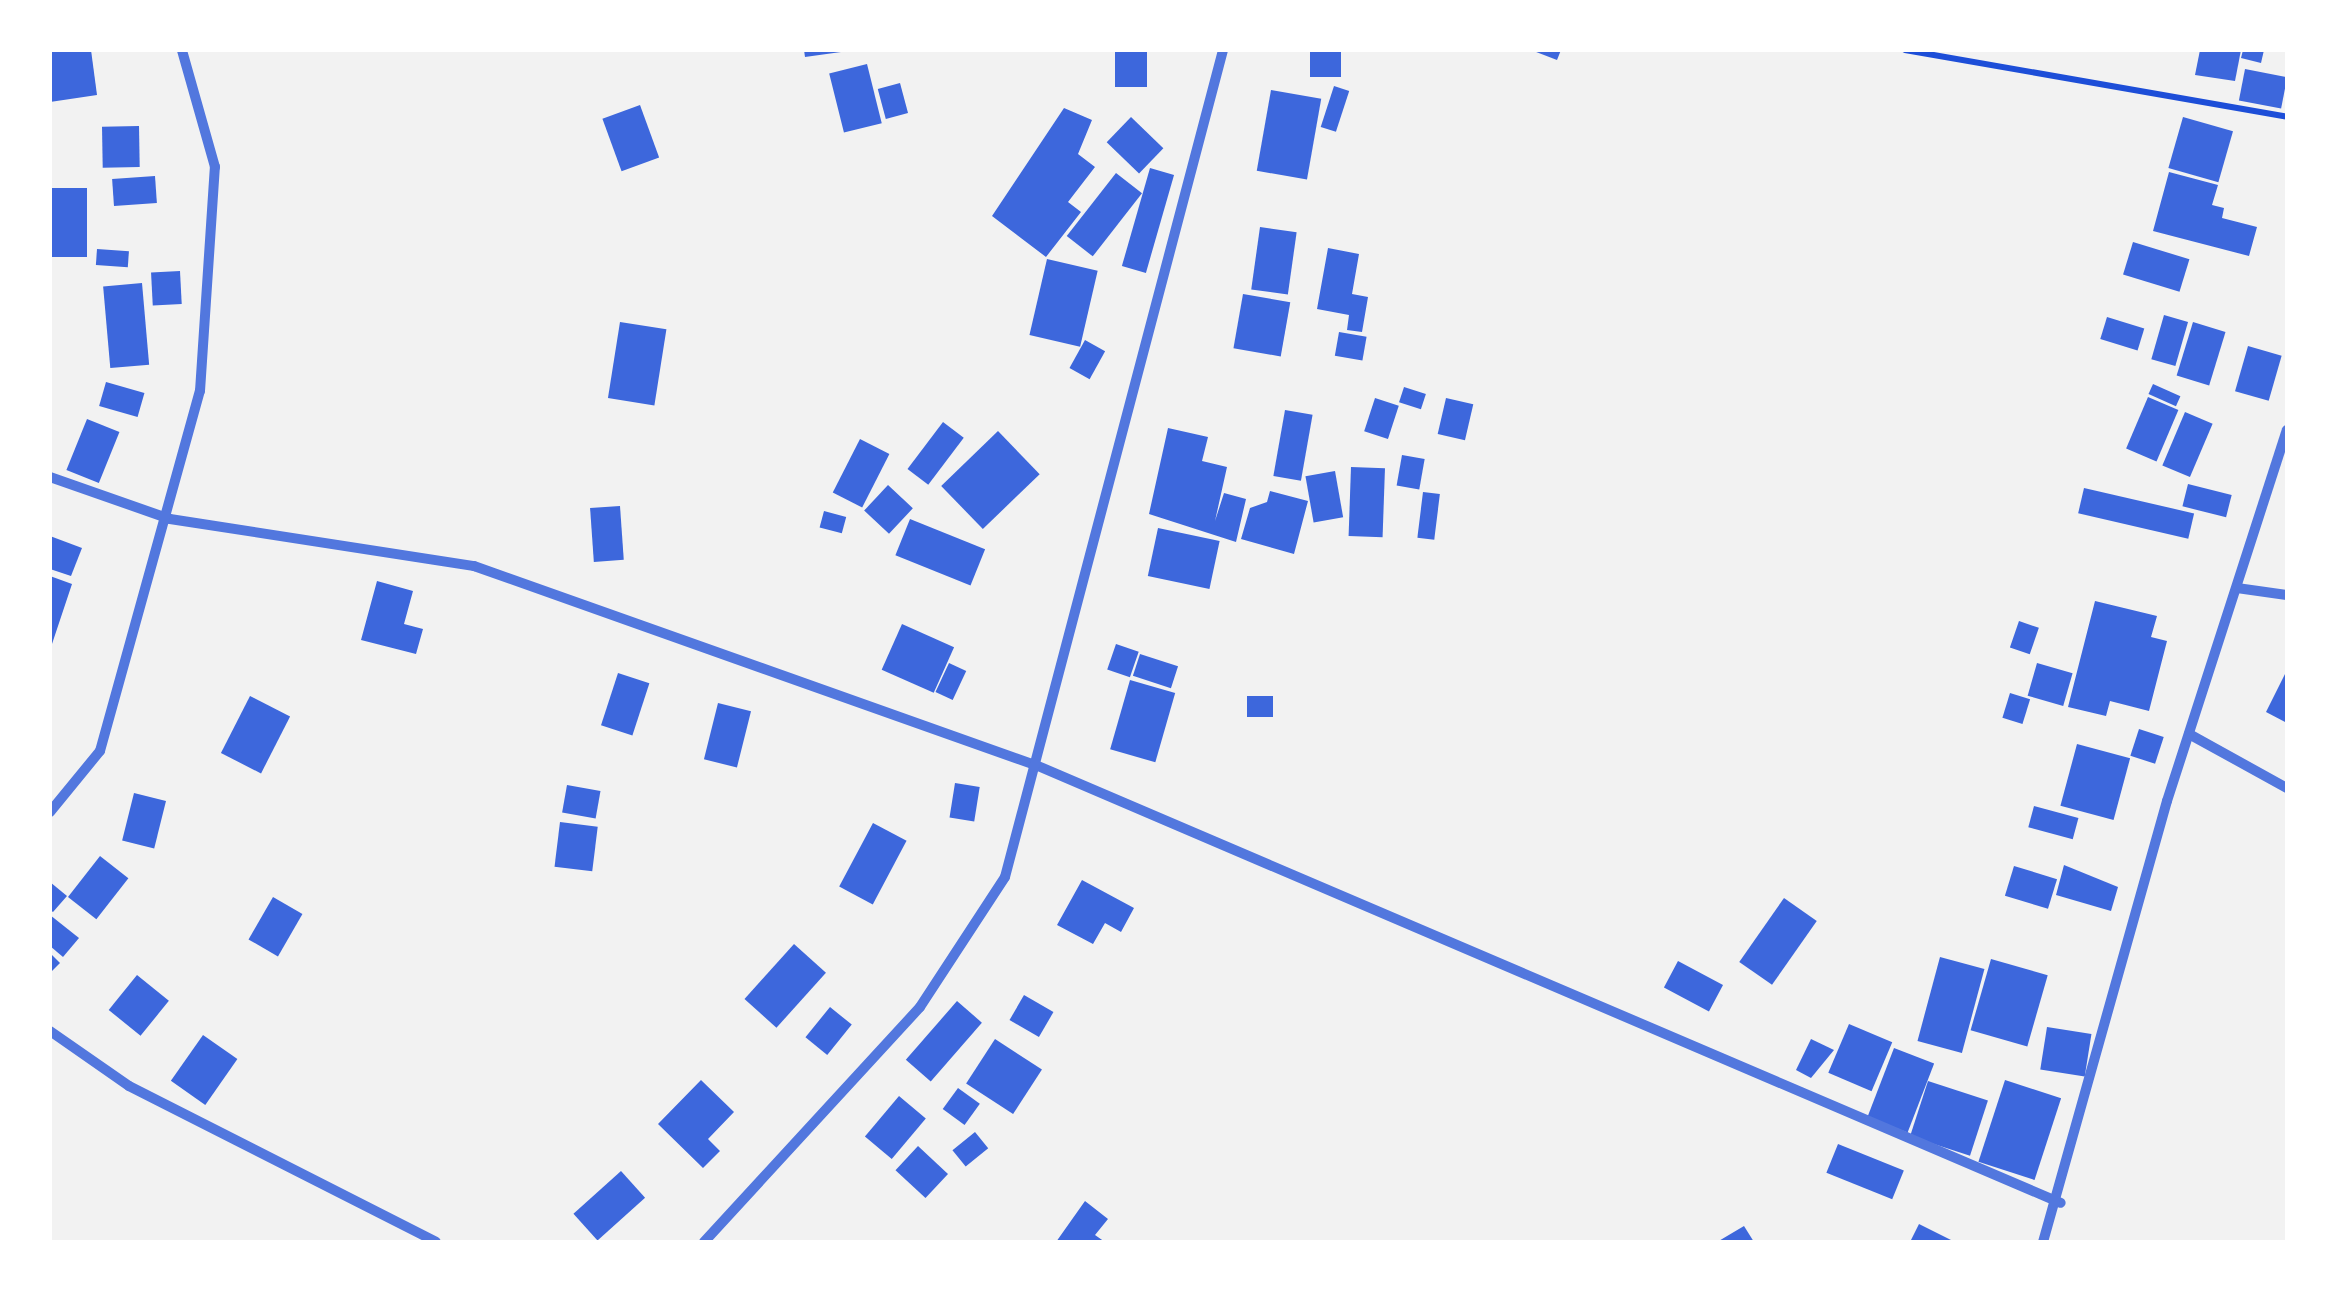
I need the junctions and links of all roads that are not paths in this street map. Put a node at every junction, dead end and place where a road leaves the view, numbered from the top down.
1 (182, 50) edge
2 (1223, 50) edge
3 (2287, 430) edge
4 (50, 478) edge
5 (170, 519) junction
6 (2236, 588) junction
7 (2287, 595) edge
8 (2188, 734) junction
9 (1038, 766) junction
10 (2287, 788) edge
11 (50, 812) edge
12 (50, 1031) edge
13 (2061, 1203) junction
14 (436, 1242) edge
15 (704, 1242) edge
16 (2043, 1242) edge

1 - 5 street
2 - 9 street
3 - 6 street
4 - 5 street
5 - 9 street
5 - 11 street
6 - 7 street
6 - 8 street
8 - 10 street
8 - 13 street
9 - 13 street
9 - 15 street
12 - 14 street
13 - 16 street

